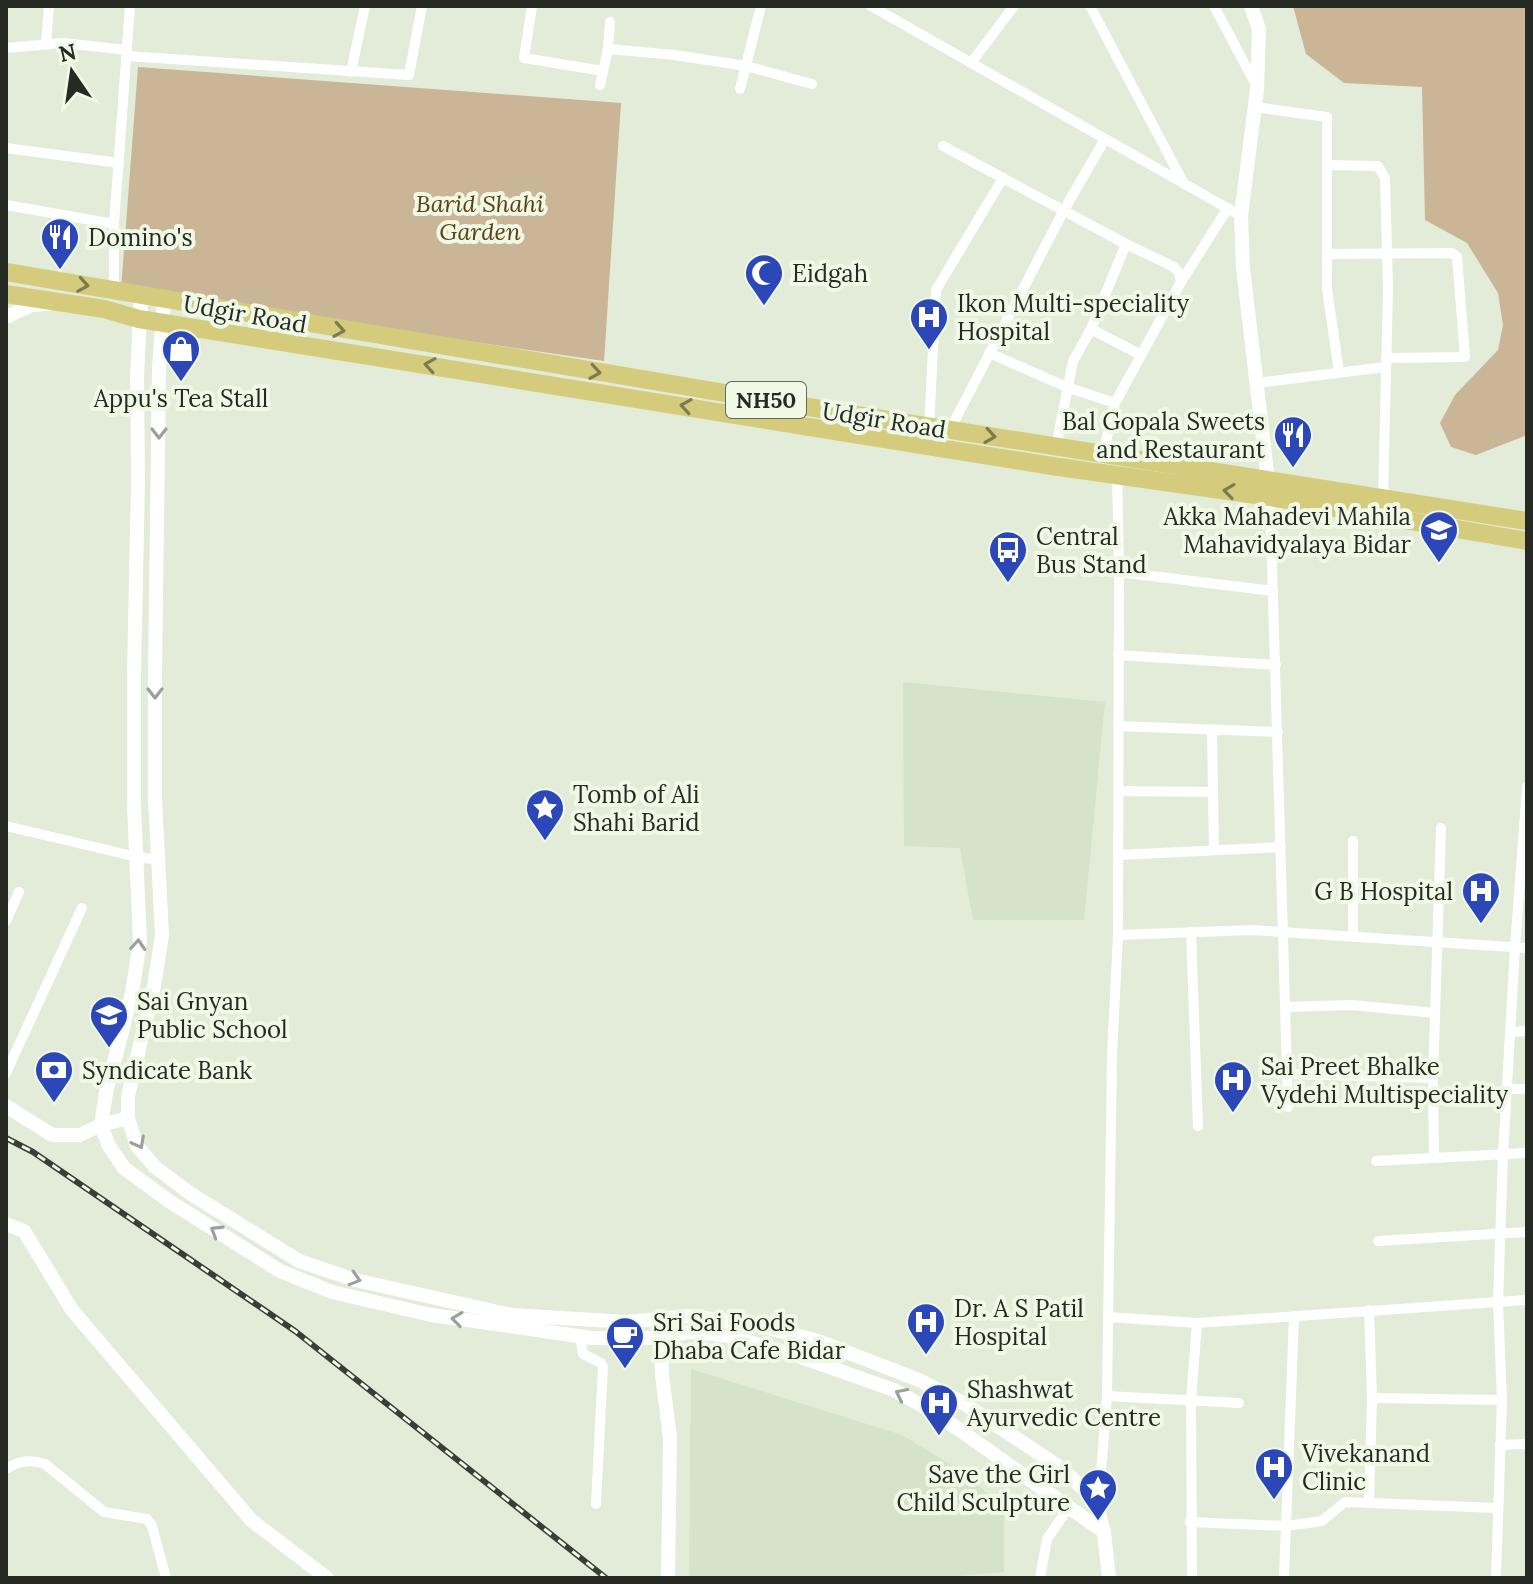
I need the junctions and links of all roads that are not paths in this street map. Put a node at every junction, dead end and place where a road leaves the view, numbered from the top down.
1 (49, 6) edge
2 (130, 6) edge
3 (365, 6) edge
4 (422, 6) edge
5 (532, 6) edge
6 (761, 6) edge
7 (871, 6) edge
8 (1014, 6) edge
9 (1090, 6) edge
10 (1214, 6) edge
11 (1251, 6) edge
12 (610, 22) dead end
13 (46, 44) junction
14 (6, 48) edge
15 (608, 49) junction
16 (127, 53) junction
17 (971, 63) junction
18 (746, 66) junction
19 (603, 71) junction
20 (351, 72) junction
21 (812, 84) dead end
22 (600, 85) dead end
23 (740, 89) dead end
24 (1257, 89) junction
25 (1255, 107) junction
26 (1105, 139) junction
27 (943, 146) dead end
28 (6, 148) edge
29 (119, 163) junction
30 (1329, 165) junction
31 (1003, 178) junction
32 (1184, 184) junction
33 (6, 205) edge
34 (1064, 210) junction
35 (1234, 212) junction
36 (114, 224) junction
37 (1126, 244) junction
38 (1327, 254) junction
39 (1387, 254) junction
40 (6, 272) edge
41 (1181, 282) junction
42 (114, 290) junction
43 (6, 294) edge
44 (141, 295) junction
45 (164, 300) junction
46 (60, 303) junction
47 (6, 317) edge
48 (139, 319) junction
49 (161, 321) junction
50 (1091, 329) junction
51 (989, 353) junction
52 (1141, 355) junction
53 (1386, 362) junction
54 (1339, 372) junction
55 (1257, 383) junction
56 (1069, 388) junction
57 (1115, 403) junction
58 (950, 430) junction
59 (933, 440) junction
60 (1056, 447) junction
61 (1109, 464) junction
62 (1269, 488) junction
63 (1383, 498) junction
64 (1527, 521) edge
65 (1527, 541) edge
66 (1119, 572) junction
67 (1273, 591) junction
68 (1118, 655) junction
69 (1276, 665) junction
70 (1118, 726) junction
71 (1212, 730) junction
72 (1278, 732) junction
73 (1527, 787) edge
74 (1119, 791) junction
75 (1212, 792) junction
76 (6, 826) edge
77 (1441, 828) dead end
78 (1353, 841) dead end
79 (1281, 847) junction
80 (1214, 850) junction
81 (1119, 855) junction
82 (137, 857) junction
83 (160, 860) junction
84 (19, 892) dead end
85 (82, 908) dead end
86 (6, 921) edge
87 (1191, 932) junction
88 (1283, 932) junction
89 (1118, 935) junction
90 (1353, 936) junction
91 (1437, 940) junction
92 (1515, 947) junction
93 (1527, 948) edge
94 (1285, 1007) junction
95 (1435, 1013) junction
96 (1527, 1031) edge
97 (1510, 1032) junction
98 (6, 1073) edge
99 (1287, 1074) junction
100 (1433, 1078) junction
101 (1507, 1089) junction
102 (1527, 1089) edge
103 (6, 1106) edge
104 (1288, 1107) dead end
105 (128, 1118) junction
106 (101, 1125) junction
107 (1198, 1126) dead end
108 (1527, 1153) edge
109 (1503, 1155) junction
110 (1434, 1157) junction
111 (1376, 1161) dead end
112 (6, 1224) edge
113 (1527, 1232) edge
114 (1500, 1235) junction
115 (1378, 1241) dead end
116 (1527, 1300) edge
117 (1498, 1303) junction
118 (1369, 1310) junction
119 (1294, 1316) junction
120 (1108, 1317) junction
121 (661, 1319) junction
122 (1197, 1323) junction
123 (580, 1336) junction
124 (661, 1338) junction
125 (1107, 1396) junction
126 (1372, 1398) junction
127 (1191, 1400) junction
128 (1502, 1400) junction
129 (1239, 1403) dead end
130 (1527, 1444) edge
131 (1500, 1445) junction
132 (6, 1469) edge
133 (1095, 1500) junction
134 (1369, 1503) junction
135 (596, 1504) dead end
136 (1069, 1507) junction
137 (1497, 1508) junction
138 (1190, 1522) junction
139 (1286, 1526) junction
140 (1104, 1532) junction
141 (166, 1578) edge
142 (327, 1578) edge
143 (668, 1578) edge
144 (1040, 1578) edge
145 (1109, 1578) edge
146 (1192, 1578) edge
147 (1284, 1578) edge
148 (1496, 1578) edge

1 - 13 street
2 - 16 street
3 - 20 street
4 - 20 street
5 - 19 street
6 - 18 street
7 - 17 street
8 - 17 street
9 - 32 street
10 - 24 street
11 - 24 main road
12 - 15 street
13 - 14 street
13 - 16 street
15 - 18 street
15 - 19 street
16 - 20 street
16 - 29 street
17 - 26 street
18 - 21 street
18 - 23 street
19 - 22 street
24 - 25 main road
25 - 30 street
25 - 35 main road
26 - 32 street
26 - 34 street
27 - 31 street
28 - 29 street
29 - 36 street
30 - 38 street
30 - 39 street
31 - 34 street
31 - 59 street
32 - 35 street
33 - 36 street
34 - 37 street
34 - 51 street
35 - 41 street
35 - 55 main road
36 - 42 street
37 - 41 street
37 - 50 street
38 - 39 street
38 - 54 street
39 - 53 street
39 - 53 street
40 -> 42 highway, Udgir Road / NH50
41 - 52 street
42 - 44 highway, Udgir Road / NH50
43 - 46 highway, Udgir Road / NH50
44 - 45 highway, Udgir Road / NH50
44 - 48 main road
45 - 49 main road
45 -> 59 highway, Udgir Road / NH50
46 - 47 main road
46 - 48 highway, Udgir Road / NH50
48 - 49 highway, Udgir Road / NH50
48 - 82 main road
59 -> 49 highway, Udgir Road / NH50
49 -> 83 main road
50 - 52 street
50 - 56 street
51 - 56 street
51 - 58 street
52 - 57 street
53 - 54 street
53 - 63 street
54 - 55 street
55 - 62 main road
56 - 57 street
56 - 60 street
57 - 61 street
58 - 59 highway, Udgir Road / NH50
58 -> 60 highway, Udgir Road / NH50
59 - 61 highway, Udgir Road / NH50
60 - 61 highway, Udgir Road / NH50
61 - 62 highway, Udgir Road / NH50
61 - 66 street
62 - 63 highway, Udgir Road / NH50
62 - 65 highway, Udgir Road / NH50
62 - 67 street
63 - 64 highway, Udgir Road / NH50
66 - 67 street
66 - 68 street
67 - 69 street
68 - 69 street
68 - 70 street
69 - 72 street
70 - 71 street
70 - 74 street
71 - 72 street
71 - 75 street
72 - 79 street
73 - 92 street
74 - 75 street
74 - 81 street
75 - 80 street
76 - 82 street
77 - 91 street
78 - 90 street
79 - 80 street
79 - 88 street
80 - 81 street
81 - 89 street
82 - 83 street
106 -> 82 main road
83 - 105 main road
84 - 86 street
85 - 98 street
87 - 88 street
87 - 89 street
87 - 107 street
88 - 90 street
88 - 94 street
89 - 120 street
90 - 91 street
91 - 92 street
91 - 95 street
92 - 93 street
92 - 97 street
94 - 95 street
94 - 99 street
95 - 100 street
96 - 97 street
97 - 101 street
99 - 100 street
99 - 104 street
100 - 110 street
101 - 102 street
101 - 109 street
103 - 106 main road
105 - 106 main road
105 -> 121 main road
123 -> 106 main road
108 - 109 street
109 - 110 street
109 - 114 street
110 - 111 street
112 - 142 main road
113 - 114 street
114 - 115 street
114 - 117 street
116 - 117 street
117 - 118 street
117 - 128 street
118 - 119 street
118 - 126 street
119 - 122 street
119 - 139 street
120 - 122 street
120 - 125 street
121 - 124 main road
121 - 133 main road
122 - 127 street
123 - 124 main road
123 - 135 street
136 -> 124 main road
124 - 143 main road
125 - 127 street
125 - 133 street
126 - 128 street
126 - 134 street
127 - 129 street
127 - 138 street
128 - 131 street
130 - 131 street
131 - 137 street
132 - 141 street
133 - 140 main road
134 - 137 street
134 - 139 street
136 - 140 main road
136 - 144 street
137 - 148 street
138 - 139 street
138 - 146 street
139 - 147 street
140 - 145 main road

